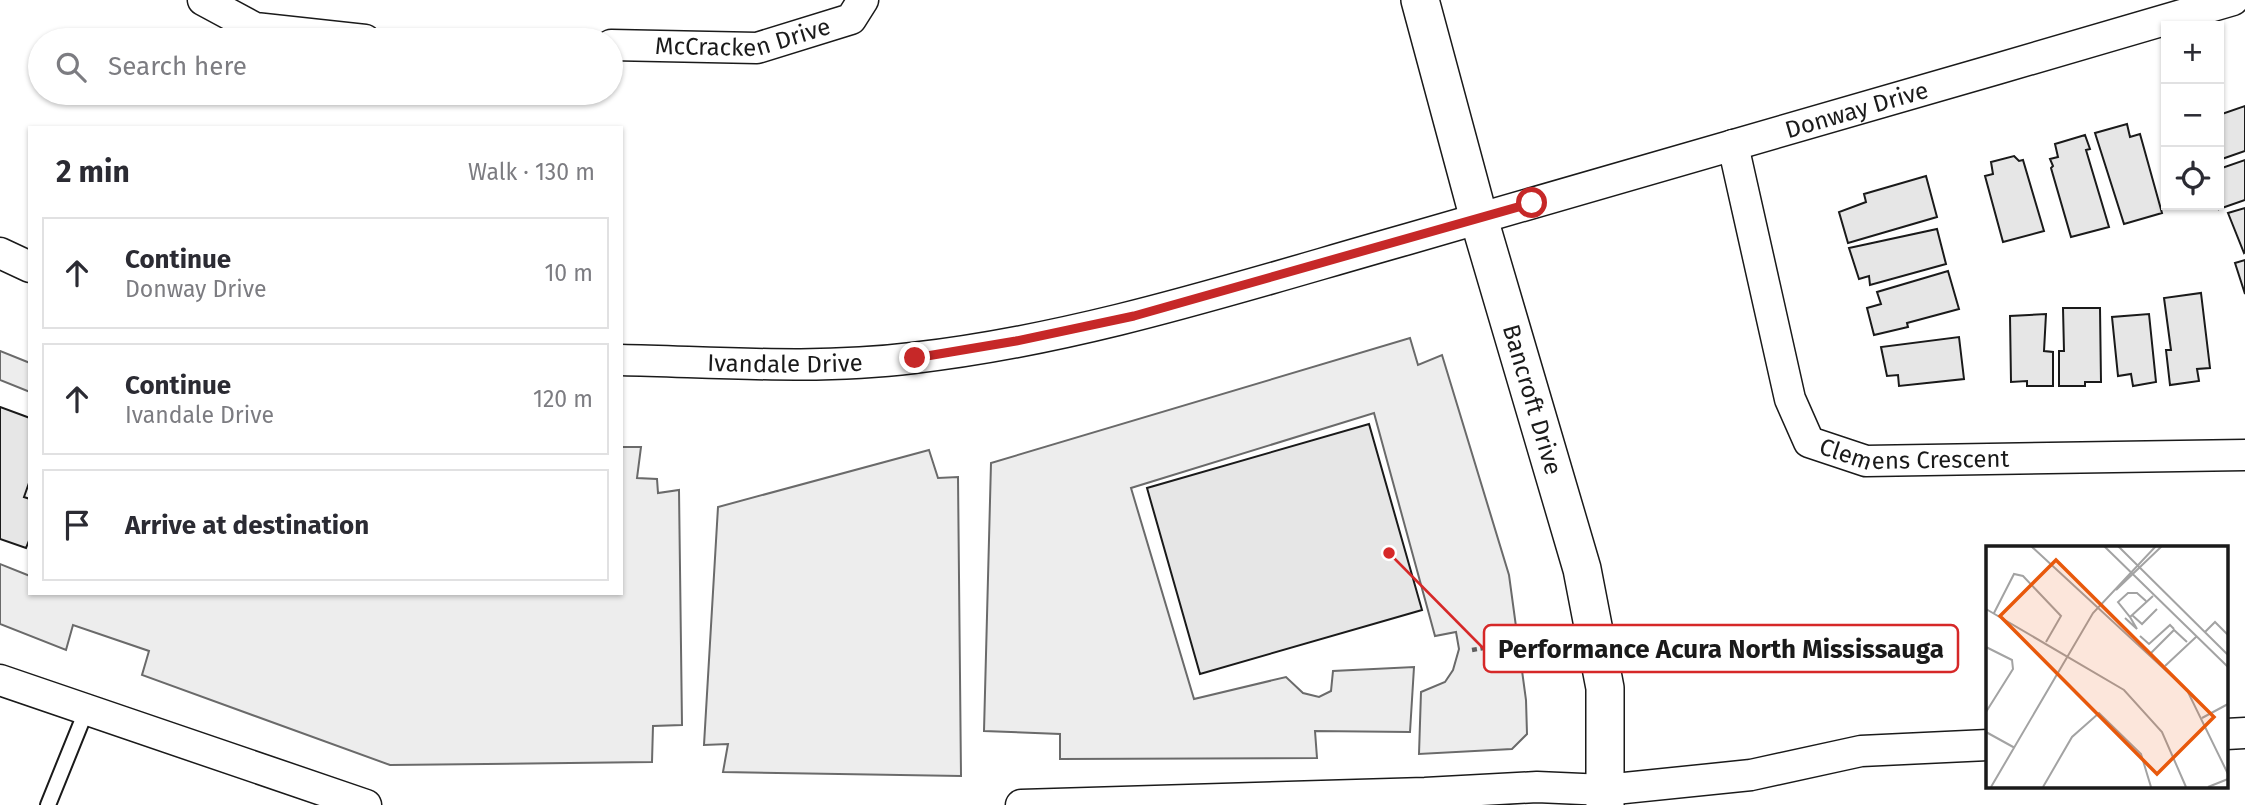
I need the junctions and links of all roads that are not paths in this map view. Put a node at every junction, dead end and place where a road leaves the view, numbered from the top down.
1 (203, 0) edge
2 (863, 0) edge
3 (1420, 0) edge
4 (2233, 0) edge
5 (256, 28) edge
6 (623, 45) edge
7 (1733, 145) junction
8 (1479, 219) junction
9 (0, 253) edge
10 (28, 266) edge
11 (623, 360) edge
12 (2245, 455) edge
13 (0, 680) edge
14 (86, 711) junction
15 (1986, 745) edge
16 (1605, 798) edge
17 (48, 805) edge
18 (366, 805) edge
19 (1021, 805) edge

1 - 5 street
2 - 6 street, McCracken Drive
3 - 8 street, Bancroft Drive
4 - 7 street, Donway Drive
7 - 8 street, Donway Drive
7 - 12 street, Clemens Crescent
8 - 11 street, Ivandale Drive
8 - 16 street, Bancroft Drive
9 - 10 street
13 - 14 street
14 - 17 lane
14 - 18 street
15 - 16 street
16 - 19 street

